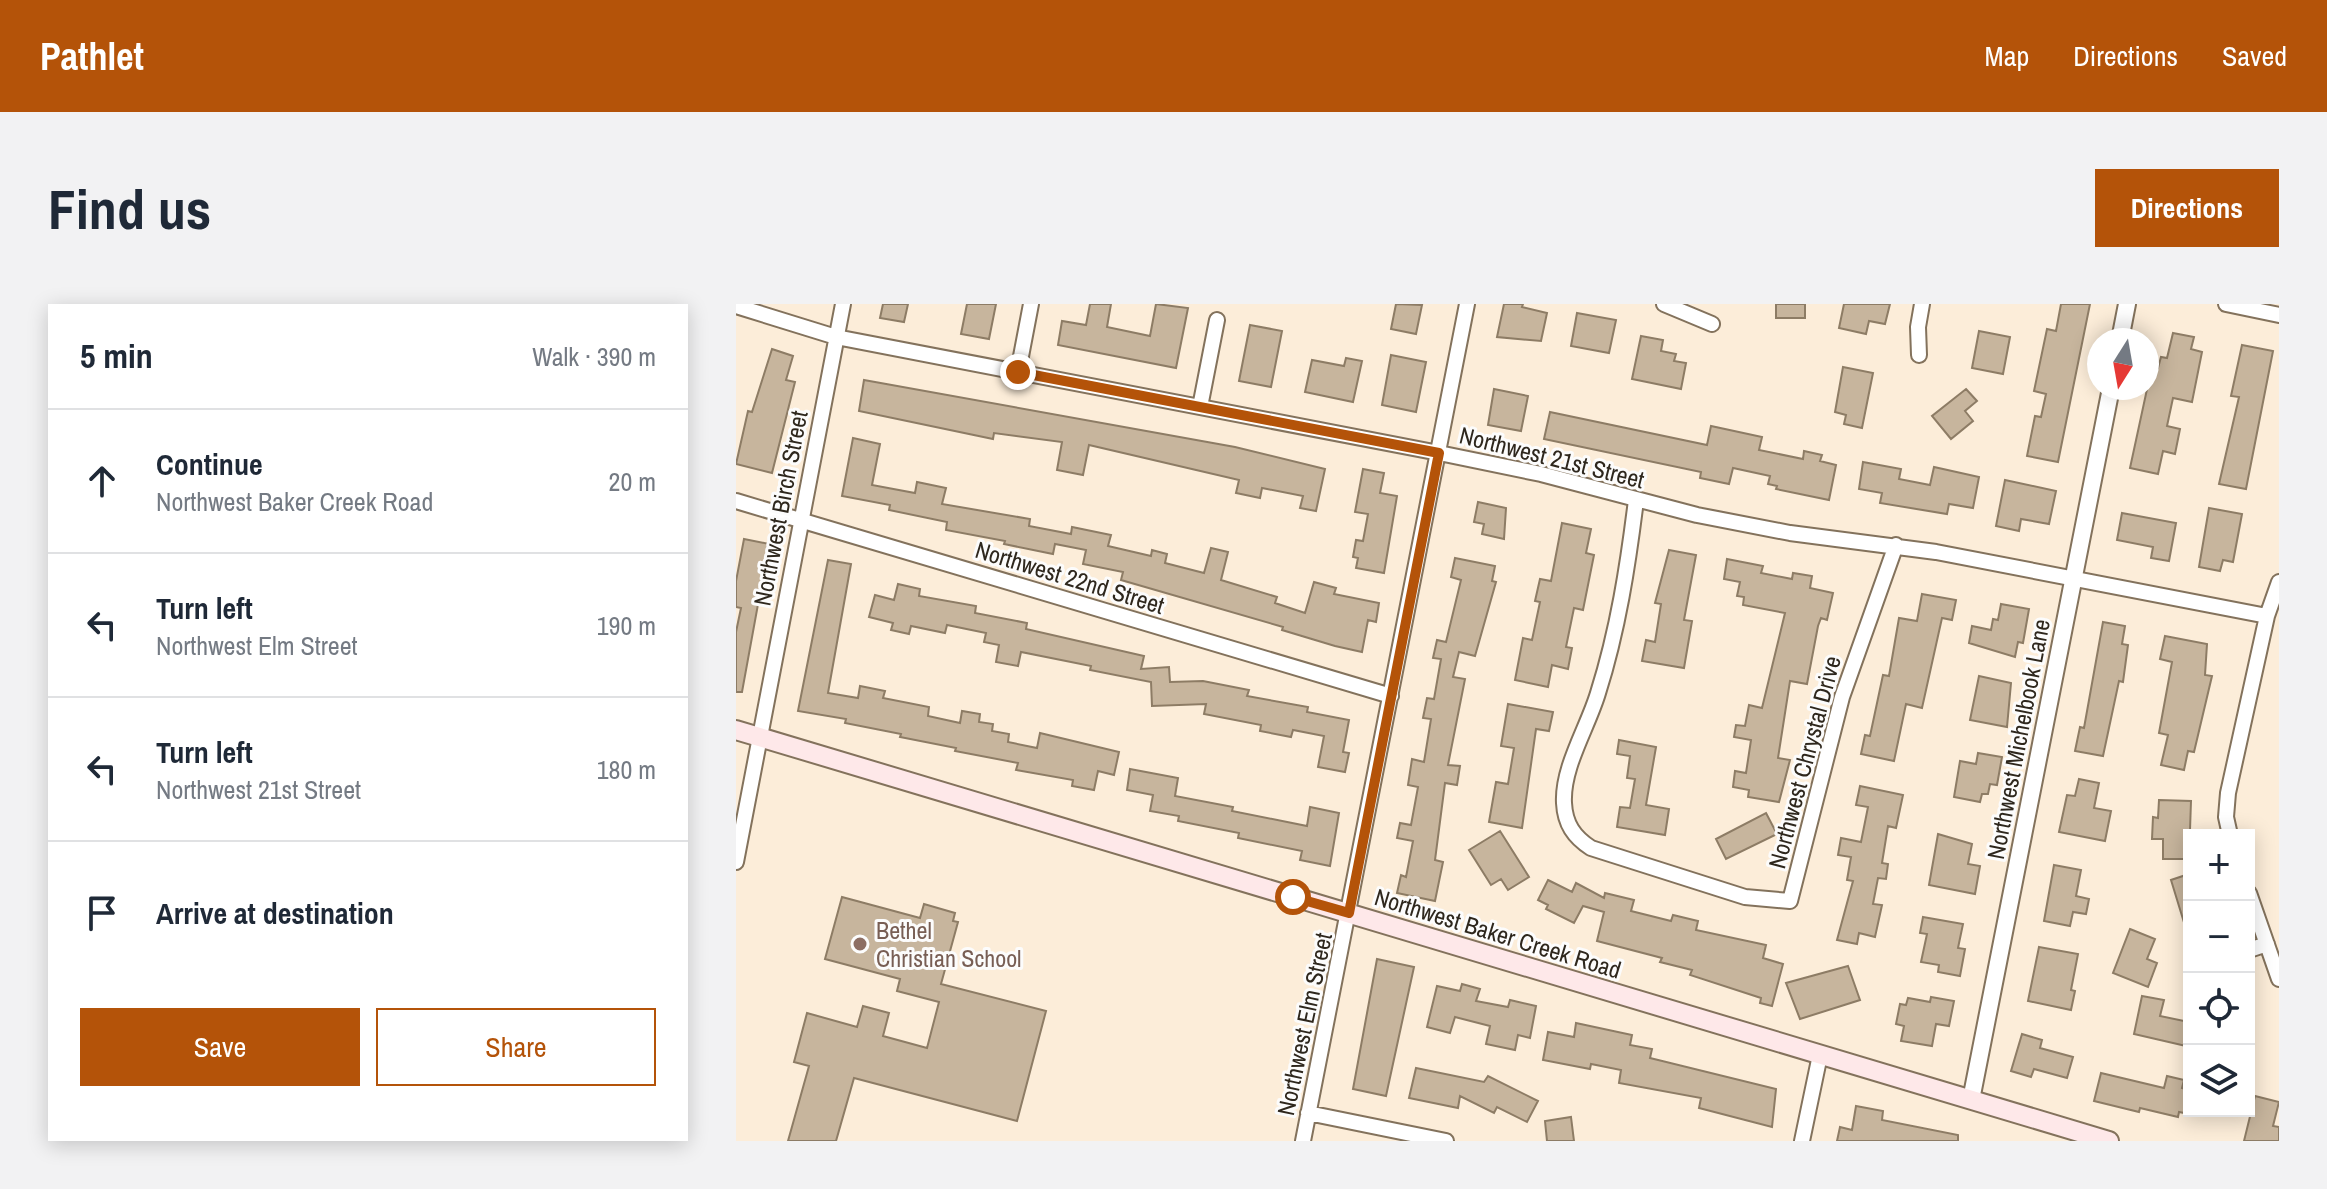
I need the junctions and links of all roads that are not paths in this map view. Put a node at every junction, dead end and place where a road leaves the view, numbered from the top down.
1 (843, 304) edge
2 (1031, 304) edge
3 (1467, 304) edge
4 (1664, 304) edge
5 (1922, 304) edge
6 (2127, 304) edge
7 (2226, 304) edge
8 (736, 306) edge
9 (2279, 315) edge
10 (1217, 320) dead end
11 (1712, 324) dead end
12 (2122, 328) edge
13 (836, 337) junction
14 (1919, 355) dead end
15 (1018, 372) junction
16 (2109, 400) edge
17 (1200, 407) junction
18 (1439, 453) junction
19 (1636, 500) junction
20 (736, 501) edge
21 (800, 520) junction
22 (1896, 545) junction
23 (2074, 578) junction
24 (2279, 582) edge
25 (2267, 616) junction
26 (1391, 696) junction
27 (736, 730) edge
28 (758, 737) junction
29 (2229, 829) edge
30 (736, 862) edge
31 (2252, 901) edge
32 (1349, 913) junction
33 (2267, 944) junction
34 (2255, 948) edge
35 (2279, 979) edge
36 (1820, 1055) junction
37 (1971, 1100) junction
38 (1308, 1113) junction
39 (1303, 1141) edge
40 (1446, 1141) edge
41 (1802, 1141) edge
42 (2109, 1141) edge

1 - 13 street, Northwest Birch Street
2 - 15 street
3 - 18 street, Northwest Elm Street
4 - 11 street
5 - 14 street
6 - 12 street
7 - 9 street
8 - 13 street, Northwest 21st Street
10 - 17 street
13 - 15 street, Northwest 21st Street
13 - 21 street, Northwest Birch Street
15 - 17 street, Northwest 21st Street
16 - 23 street, Northwest Michelbook Lane
17 - 18 street, Northwest 21st Street
18 - 19 street, Northwest 21st Street
18 - 26 street, Northwest Elm Street
19 - 22 street, Northwest 21st Street
19 - 22 street, Northwest Chrystal Drive
20 - 21 street, Northwest 22nd Street
21 - 26 street, Northwest 22nd Street
21 - 28 street, Northwest Birch Street
22 - 23 street, Northwest 21st Street
23 - 25 street, Northwest 21st Street
23 - 37 street, Northwest Michelbook Lane
24 - 25 street
25 - 29 street
26 - 32 street, Northwest Elm Street
27 - 28 main road, Northwest Baker Creek Road
28 - 30 street, Northwest Birch Street
28 - 32 main road, Northwest Baker Creek Road
31 - 33 street
32 - 36 main road, Northwest Baker Creek Road
32 - 38 street, Northwest Elm Street
33 - 34 street
33 - 35 street
36 - 37 main road, Northwest Baker Creek Road
36 - 41 street
37 - 42 main road, Northwest Baker Creek Road
38 - 39 street, Northwest Elm Street
38 - 40 street

